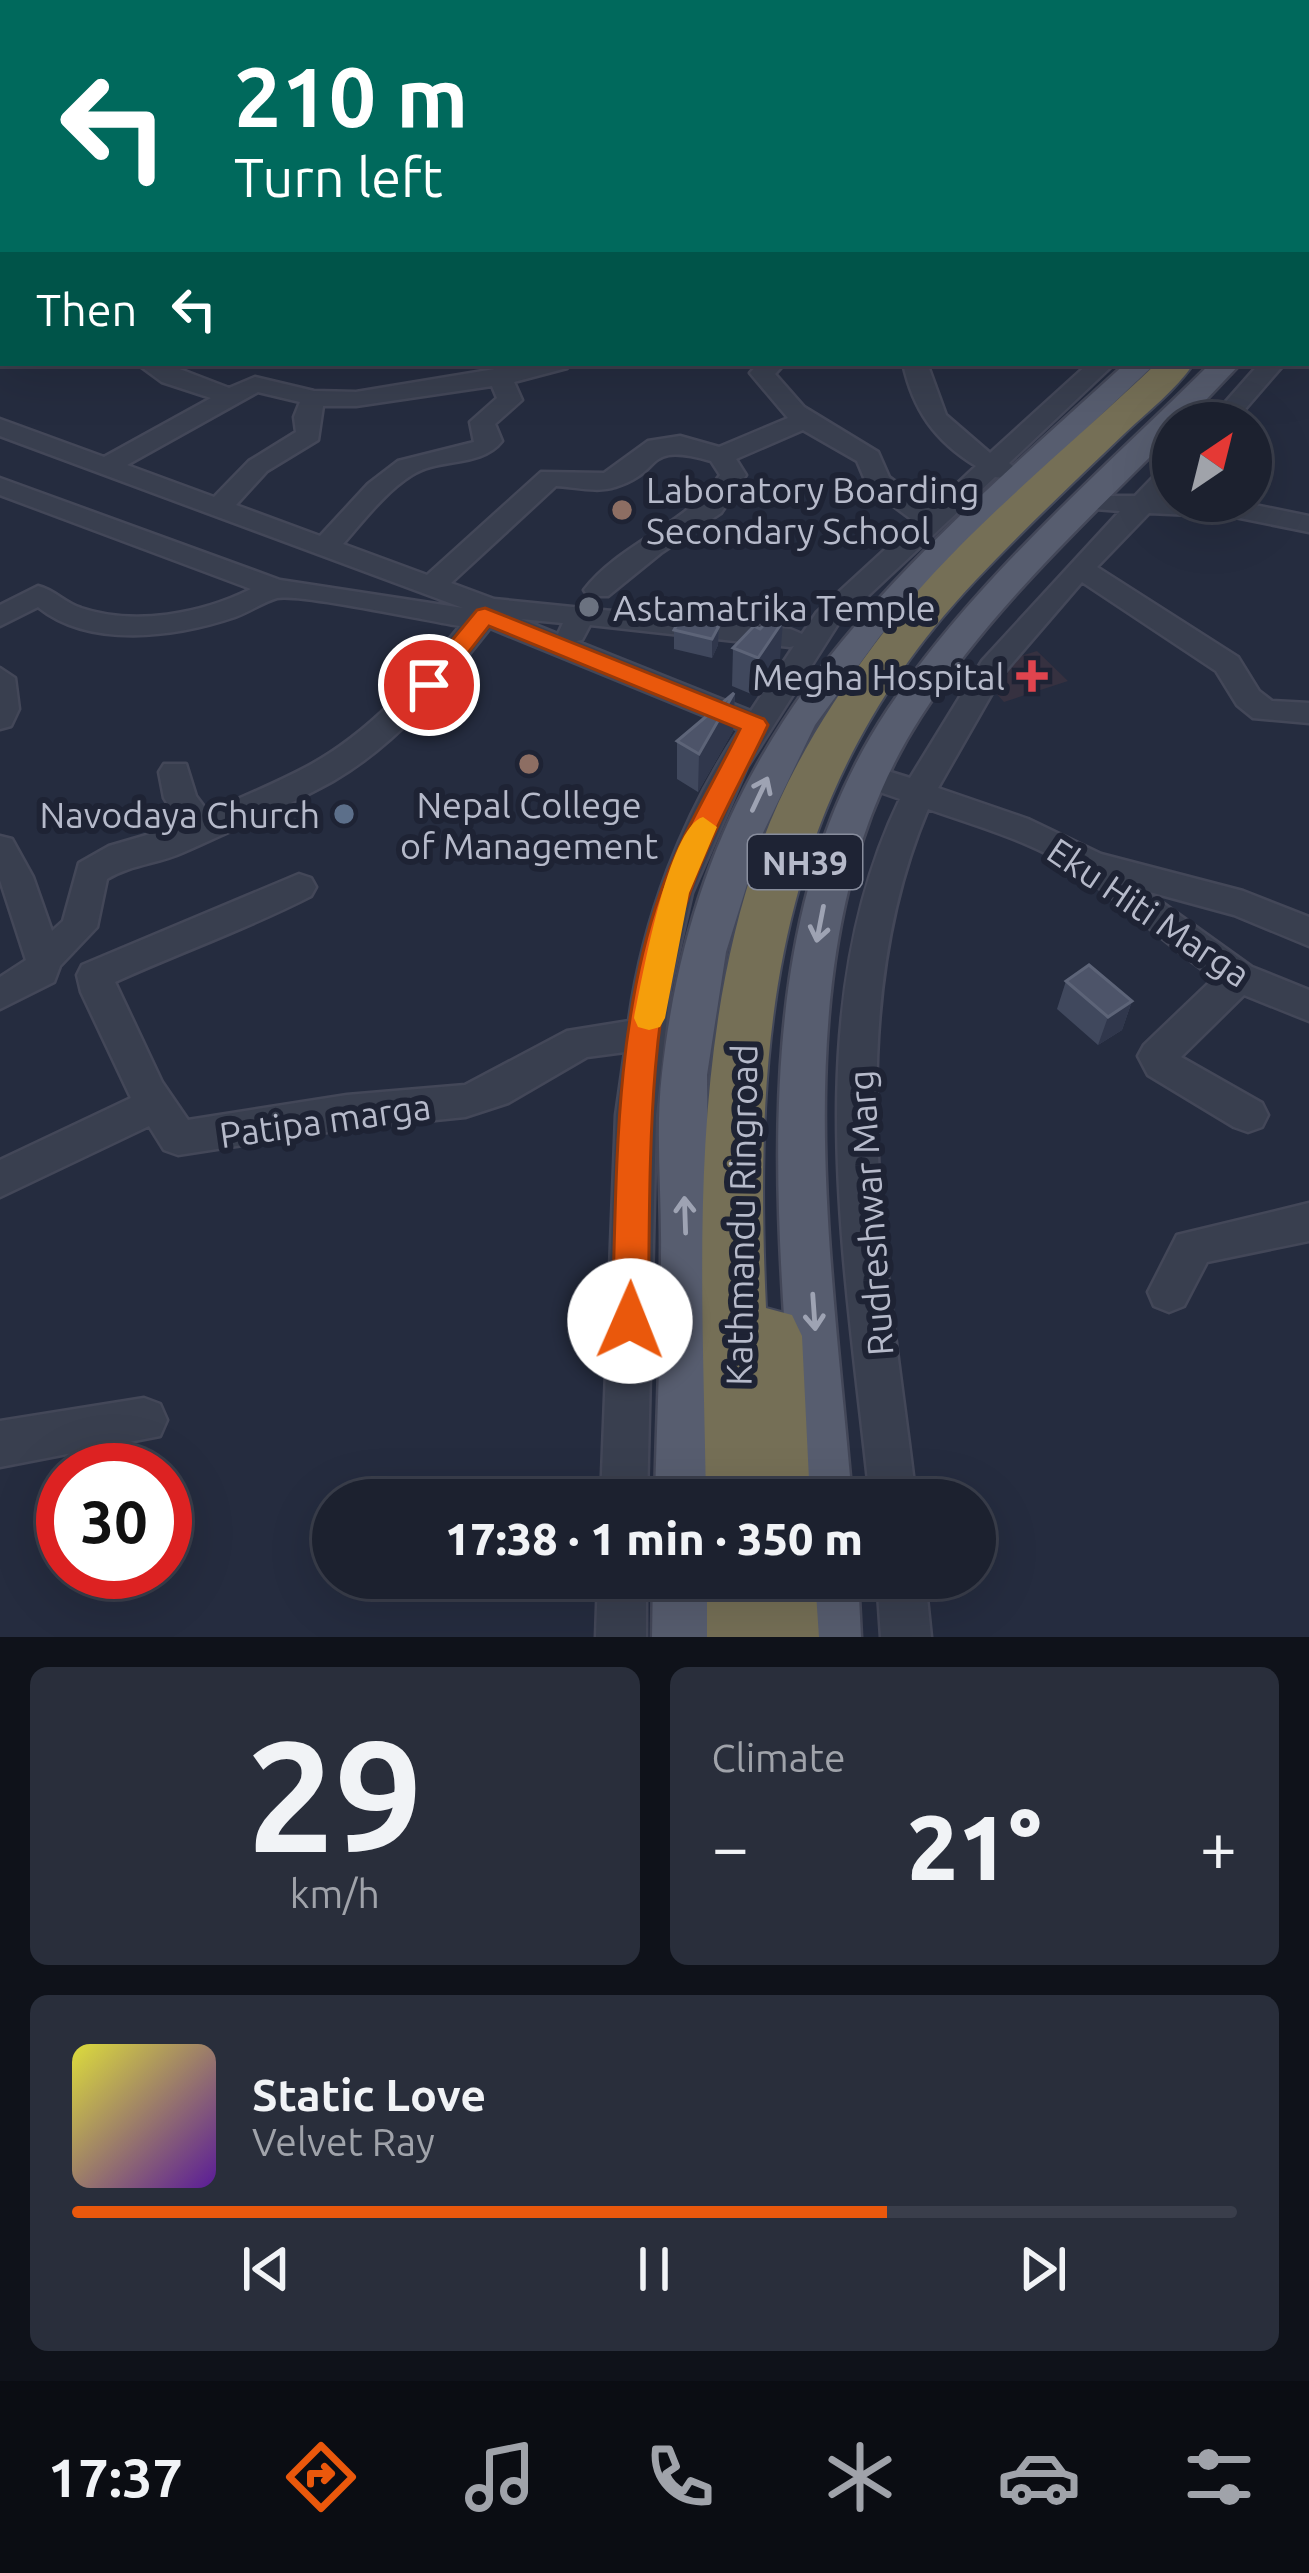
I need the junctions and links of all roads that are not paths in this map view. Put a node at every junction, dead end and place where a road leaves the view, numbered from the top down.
1 (153, 366) edge
2 (538, 366) edge
3 (770, 366) edge
4 (916, 366) edge
5 (1100, 366) edge
6 (1138, 366) edge
7 (1174, 366) edge
8 (1195, 366) edge
9 (1224, 366) edge
10 (1270, 366) edge
11 (490, 373) edge
12 (232, 397) junction
13 (314, 398) junction
14 (1238, 402) edge
15 (805, 420) junction
16 (0, 427) edge
17 (721, 456) junction
18 (108, 465) junction
19 (1005, 471) junction
20 (0, 486) edge
21 (1152, 495) edge
22 (1092, 502) junction
23 (1146, 502) junction
24 (216, 510) junction
25 (930, 520) junction
26 (1309, 524) edge
27 (323, 549) junction
28 (1082, 570) junction
29 (430, 586) junction
30 (274, 588) junction
31 (589, 602) junction
32 (485, 614) junction
33 (0, 617) edge
34 (810, 641) junction
35 (566, 650) junction
36 (850, 650) junction
37 (0, 678) edge
38 (1309, 713) edge
39 (0, 719) edge
40 (772, 730) junction
41 (176, 772) dead end
42 (868, 776) junction
43 (921, 791) junction
44 (202, 829) junction
45 (0, 848) edge
46 (1091, 864) junction
47 (299, 887) dead end
48 (12, 915) edge
49 (1309, 932) edge
50 (44, 960) junction
51 (1239, 977) junction
52 (0, 994) edge
53 (1309, 1006) edge
54 (648, 1034) junction
55 (155, 1105) junction
56 (1248, 1115) dead end
57 (0, 1179) edge
58 (1309, 1222) edge
59 (1169, 1292) dead end
60 (143, 1420) dead end
61 (0, 1444) edge
62 (624, 1479) edge
63 (683, 1479) edge
64 (739, 1479) edge
65 (775, 1479) edge
66 (823, 1479) edge
67 (891, 1479) edge
68 (622, 1599) edge
69 (682, 1599) edge
70 (742, 1599) edge
71 (781, 1599) edge
72 (830, 1599) edge
73 (903, 1599) edge
74 (621, 1637) edge
75 (681, 1637) edge
76 (743, 1637) edge
77 (783, 1637) edge
78 (832, 1637) edge
79 (906, 1637) edge

1 - 12 street
2 - 11 street
3 - 15 street
4 - 19 street
5 - 19 street
6 - 19 main road
7 - 64 highway, Kathmandu Ringroad / NH39
8 - 65 highway, Kathmandu Ringroad / NH39
9 - 22 main road
10 - 14 street
11 - 13 street
11 - 27 street
12 - 13 street
12 - 18 street
13 - 24 street
15 - 17 street
15 - 25 street
16 - 18 street
17 - 29 street
17 - 31 street
18 - 24 street
19 - 25 street
19 - 36 main road
20 - 30 street
21 - 23 street, Rudreshwar Marg
22 - 23 street
22 - 42 main road
23 - 26 street
23 - 28 street, Rudreshwar Marg
24 - 27 street
25 - 34 street
27 - 29 street
28 - 38 street
28 - 43 street, Rudreshwar Marg
29 - 32 street
30 - 32 street
30 - 33 street
31 - 32 street
31 - 34 street
31 - 35 street
32 - 35 street
32 - 44 street
34 - 36 street
34 - 40 street
35 - 40 street
36 - 40 main road
37 - 39 street
40 - 54 street
63 -> 40 main road
41 - 44 street
42 - 43 street, Eku Hiti Marga
42 -> 66 main road
43 - 46 street, Eku Hiti Marga
43 - 67 street, Rudreshwar Marg
44 - 50 street
45 - 48 street
46 - 49 street
46 - 51 street, Eku Hiti Marga
47 - 55 street, Patipa marga
48 - 50 street
50 - 52 street
51 - 53 street, Eku Hiti Marga
51 - 56 street
54 - 55 street, Patipa marga
54 - 62 street
55 - 57 street
58 - 59 street
60 - 61 street
68 - 74 street
69 - 75 main road
70 - 76 highway
71 - 77 highway
72 - 78 main road
73 - 79 street

